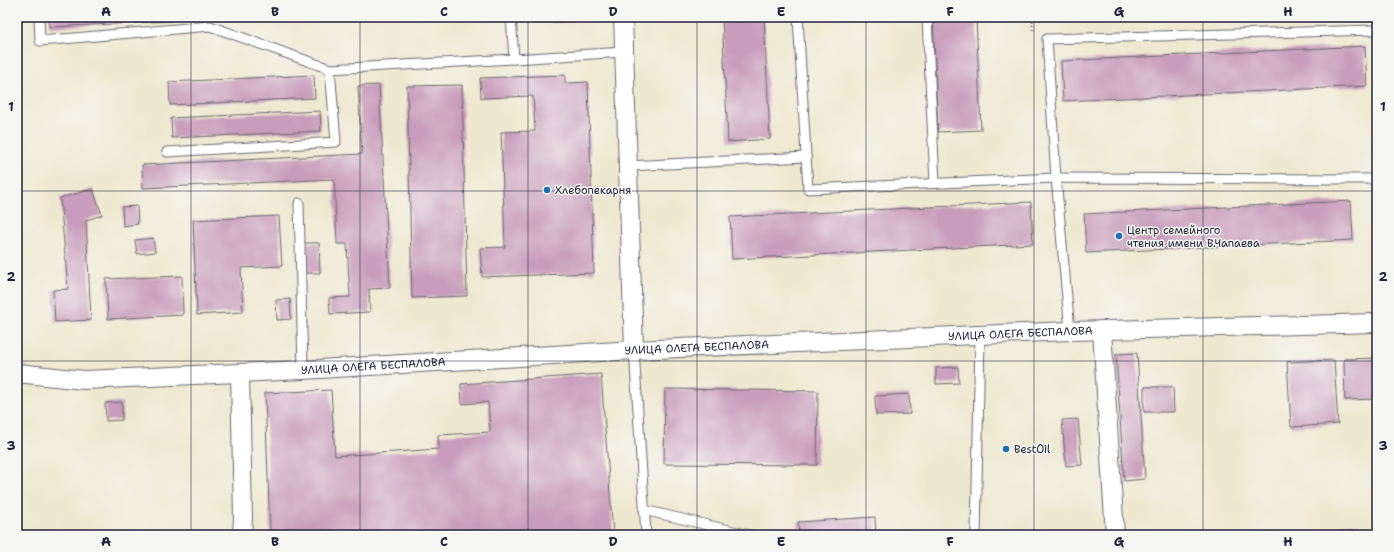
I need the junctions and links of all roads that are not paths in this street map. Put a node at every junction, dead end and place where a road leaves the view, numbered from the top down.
1 (39, 17) edge
2 (511, 17) edge
3 (623, 17) edge
4 (798, 17) edge
5 (927, 17) edge
6 (1377, 30) edge
7 (624, 52) junction
8 (514, 59) junction
9 (330, 69) junction
10 (166, 152) dead end
11 (806, 157) junction
12 (628, 166) junction
13 (1056, 178) junction
14 (1377, 179) edge
15 (934, 183) junction
16 (299, 203) dead end
17 (1377, 323) edge
18 (1102, 330) junction
19 (1070, 331) junction
20 (980, 336) junction
21 (634, 350) junction
22 (303, 370) junction
23 (17, 373) edge
24 (240, 373) junction
25 (644, 510) junction
26 (242, 535) edge
27 (646, 535) edge
28 (750, 535) edge
29 (976, 535) edge
30 (1115, 535) edge

1 - 9 lane
2 - 8 lane
3 - 7 street
4 - 11 lane
5 - 15 lane
6 - 13 lane
7 - 8 lane
7 - 12 street
8 - 9 lane
9 - 10 lane
11 - 12 lane
11 - 15 lane
12 - 21 street
13 - 14 lane
13 - 15 lane
13 - 19 lane
16 - 22 lane
17 - 18 street, УЛИЦА ОЛЕГА БЕСПАЛОВА
18 - 19 street, УЛИЦА ОЛЕГА БЕСПАЛОВА
18 - 30 street
19 - 20 street, УЛИЦА ОЛЕГА БЕСПАЛОВА
20 - 21 street, УЛИЦА ОЛЕГА БЕСПАЛОВА
20 - 29 lane
21 - 22 street, УЛИЦА ОЛЕГА БЕСПАЛОВА
21 - 25 lane
22 - 24 street, УЛИЦА ОЛЕГА БЕСПАЛОВА
23 - 24 street, УЛИЦА ОЛЕГА БЕСПАЛОВА
24 - 26 street
25 - 27 lane
25 - 28 lane

